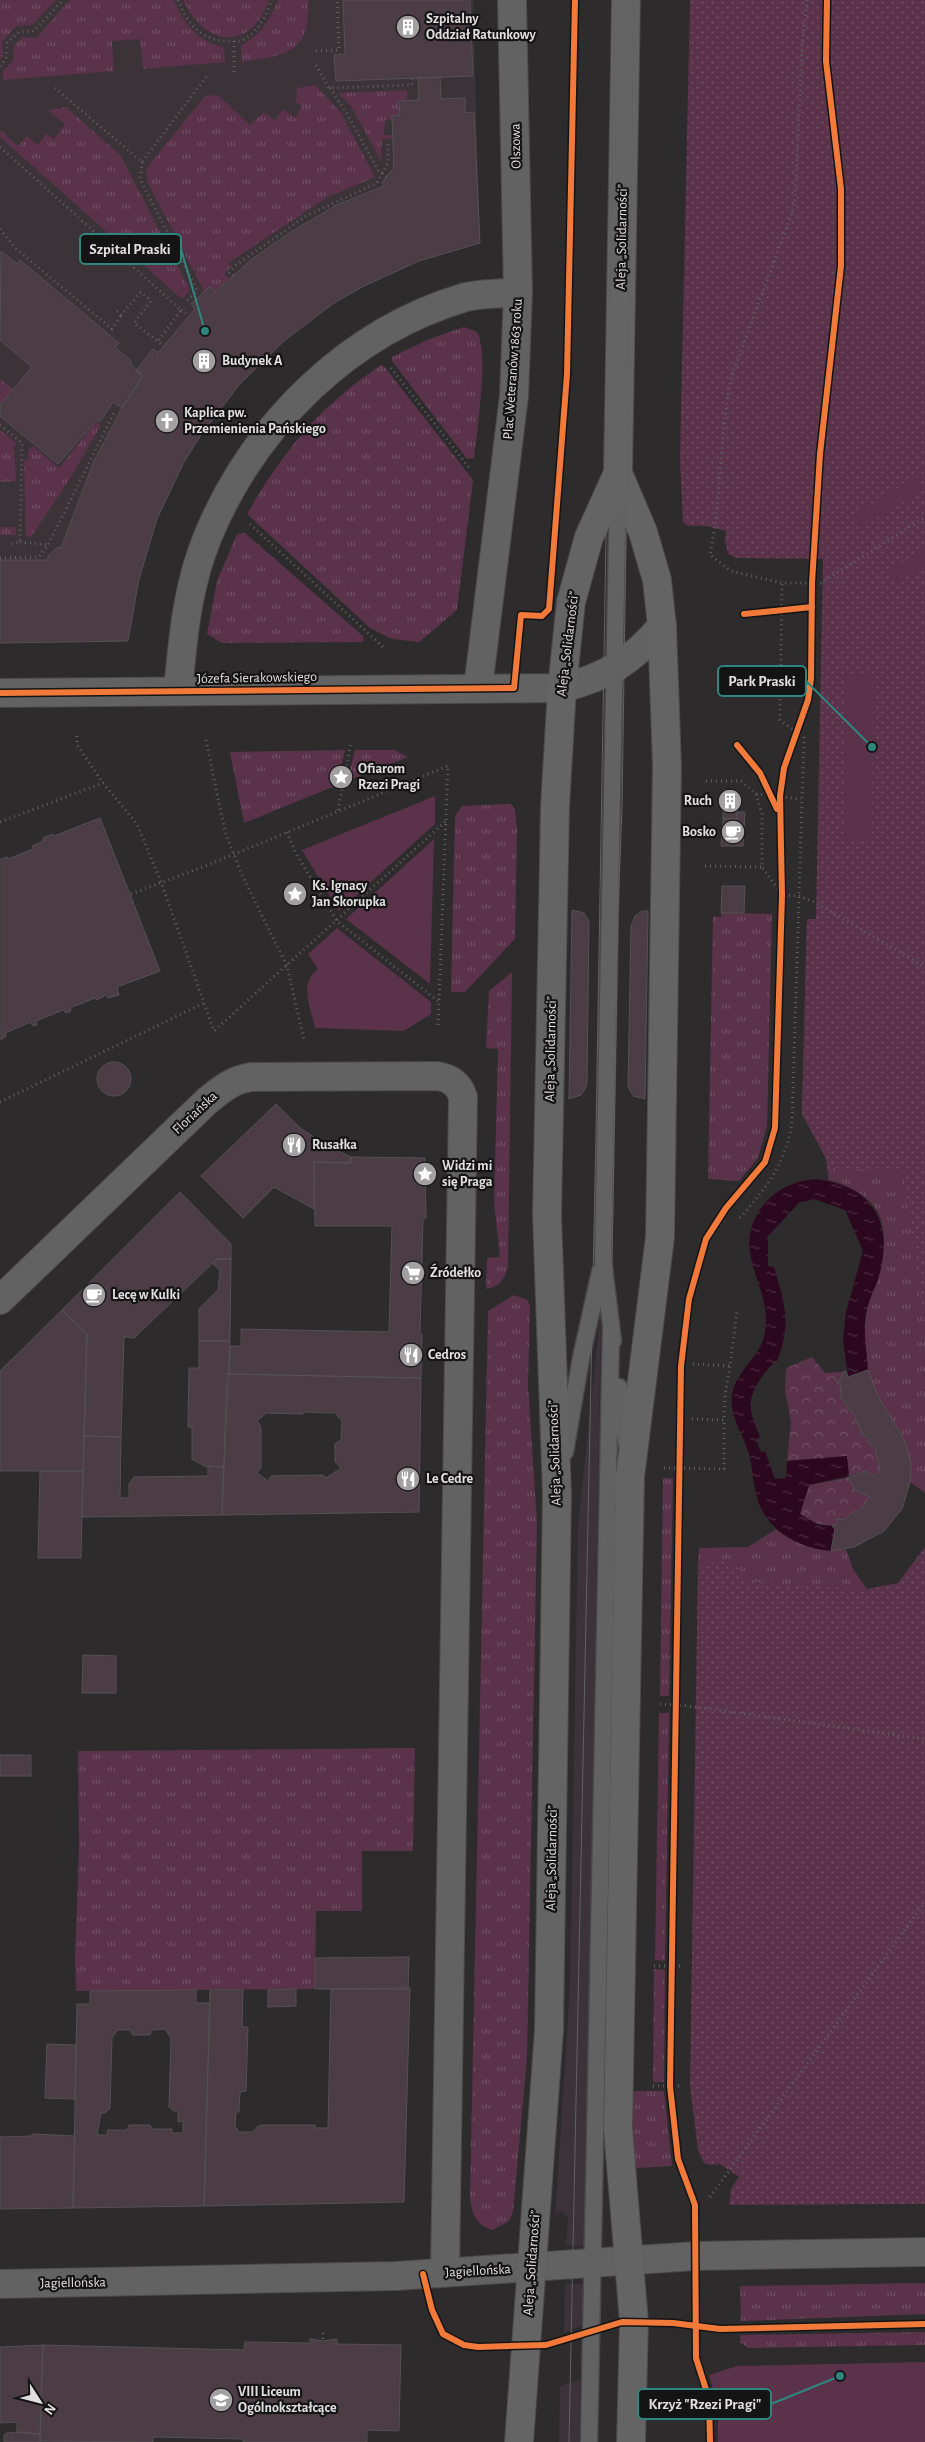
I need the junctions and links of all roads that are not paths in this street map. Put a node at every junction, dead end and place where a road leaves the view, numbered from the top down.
1 (512, 0) edge
2 (626, 0) edge
3 (518, 292) junction
4 (618, 473) junction
5 (662, 626) junction
6 (614, 670) junction
7 (478, 688) junction
8 (562, 688) junction
9 (178, 691) junction
10 (0, 693) edge
11 (603, 1260) junction
12 (0, 1300) edge
13 (611, 1330) junction
14 (630, 1477) junction
15 (557, 1495) junction
16 (925, 2252) edge
17 (629, 2261) junction
18 (593, 2263) junction
19 (532, 2267) junction
20 (445, 2272) junction
21 (0, 2284) edge
22 (519, 2442) edge
23 (589, 2442) edge
24 (631, 2442) edge

1 - 3 street, Olszowa
2 - 4 main road, Aleja „Solidarności”
3 - 7 street, Plac Weteranów 1863 roku
3 - 9 street, Plac Weteranów 1863 roku
4 - 5 main road, Aleja „Solidarności”
4 - 6 lane
4 - 8 main road, Aleja „Solidarności”
5 - 6 street, Józefa Sierakowskiego
5 - 14 main road, Aleja „Solidarności”
6 - 8 street, Józefa Sierakowskiego
6 - 11 lane
7 - 8 street, Józefa Sierakowskiego
7 - 9 street, Józefa Sierakowskiego
8 - 15 main road, Aleja „Solidarności”
9 - 10 street, Józefa Sierakowskiego
11 - 13 lane
11 - 15 lane
12 - 20 street, Floriańska
13 - 14 lane
13 - 18 lane
14 - 17 main road, Aleja „Solidarności”
15 - 19 main road, Aleja „Solidarności”
16 - 17 street, Jagiellońska
17 - 18 street, Jagiellońska
17 - 24 main road, Aleja „Solidarności”
18 - 19 street, Jagiellońska
18 - 23 lane
19 - 20 street, Jagiellońska
19 - 22 main road, Aleja „Solidarności”
20 - 21 street, Jagiellońska

